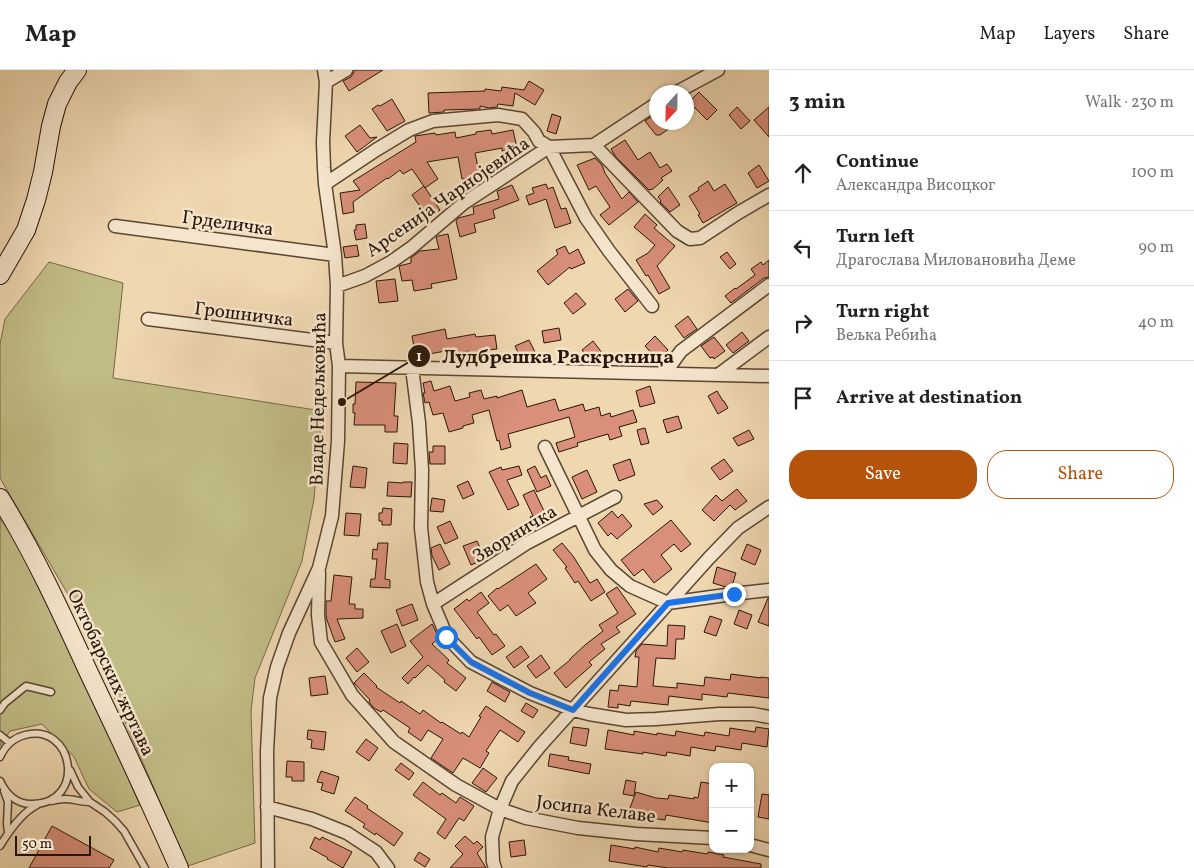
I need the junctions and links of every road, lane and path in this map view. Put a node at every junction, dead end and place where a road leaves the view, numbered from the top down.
1 (77, 70) edge
2 (346, 70) edge
3 (718, 70) edge
4 (325, 76) edge
5 (690, 85) edge
6 (649, 109) edge
7 (594, 145) junction
8 (549, 148) junction
9 (325, 184) junction
10 (769, 195) edge
11 (115, 226) dead end
12 (335, 255) junction
13 (0, 275) edge
14 (769, 285) edge
15 (337, 286) junction
16 (652, 306) dead end
17 (148, 319) dead end
18 (769, 336) edge
19 (336, 343) junction
20 (339, 366) junction
21 (412, 368) junction
22 (664, 373) junction
23 (718, 375) junction
24 (769, 376) edge
25 (545, 448) dead end
26 (615, 497) dead end
27 (0, 498) edge
28 (769, 507) edge
29 (578, 516) junction
30 (319, 568) junction
31 (769, 590) edge
32 (668, 603) junction
33 (433, 604) junction
34 (51, 692) dead end
35 (0, 710) edge
36 (573, 710) junction
37 (769, 717) edge
38 (0, 735) edge
39 (10, 743) junction
40 (0, 757) edge
41 (69, 769) junction
42 (0, 781) edge
43 (4, 789) junction
44 (49, 801) junction
45 (90, 802) junction
46 (39, 804) junction
47 (267, 807) junction
48 (500, 809) junction
49 (8, 832) junction
50 (709, 838) edge
51 (0, 846) edge
52 (754, 846) edge
53 (769, 850) edge
54 (145, 868) edge
55 (178, 868) edge
56 (268, 868) edge
57 (388, 868) edge
58 (495, 868) edge

1 - 13 street
2 - 4 street
3 - 5 street
4 - 9 street, Владе Недељковића
6 - 7 street
7 - 8 street
7 - 10 street
8 - 9 street
8 - 15 street, Арсенија Чарнојевића
8 - 16 street
9 - 12 street, Владе Недељковића
11 - 12 street, Грделичка
12 - 15 street, Владе Недељковића
14 - 22 street
15 - 19 street, Владе Недељковића
17 - 19 street, Грошничка
18 - 23 street
19 - 20 street, Владе Недељковића
20 - 21 street
20 - 30 street, Владе Недељковића
21 - 22 street
21 - 33 street
22 - 23 street
23 - 24 street
25 - 29 street
26 - 29 street, Зворничка
27 - 55 street, Октобарских жртава
28 - 32 street
29 - 32 street
29 - 33 street, Зворничка
30 - 47 street, Владе Недељковића
30 - 48 street, Јосипа Келаве
31 - 32 street
32 - 36 street
33 - 36 street
34 - 35 lane
36 - 37 street
36 - 48 street
38 - 39 lane
39 - 40 lane
39 - 41 lane
41 - 44 lane
41 - 45 lane
42 - 43 lane
43 - 46 lane
43 - 49 lane
44 - 45 lane
44 - 46 lane
45 - 54 lane
46 - 49 lane
47 - 56 street, Владе Недељковића
47 - 57 street
48 - 50 street, Јосипа Келаве
48 - 58 street
49 - 51 lane
52 - 53 street

